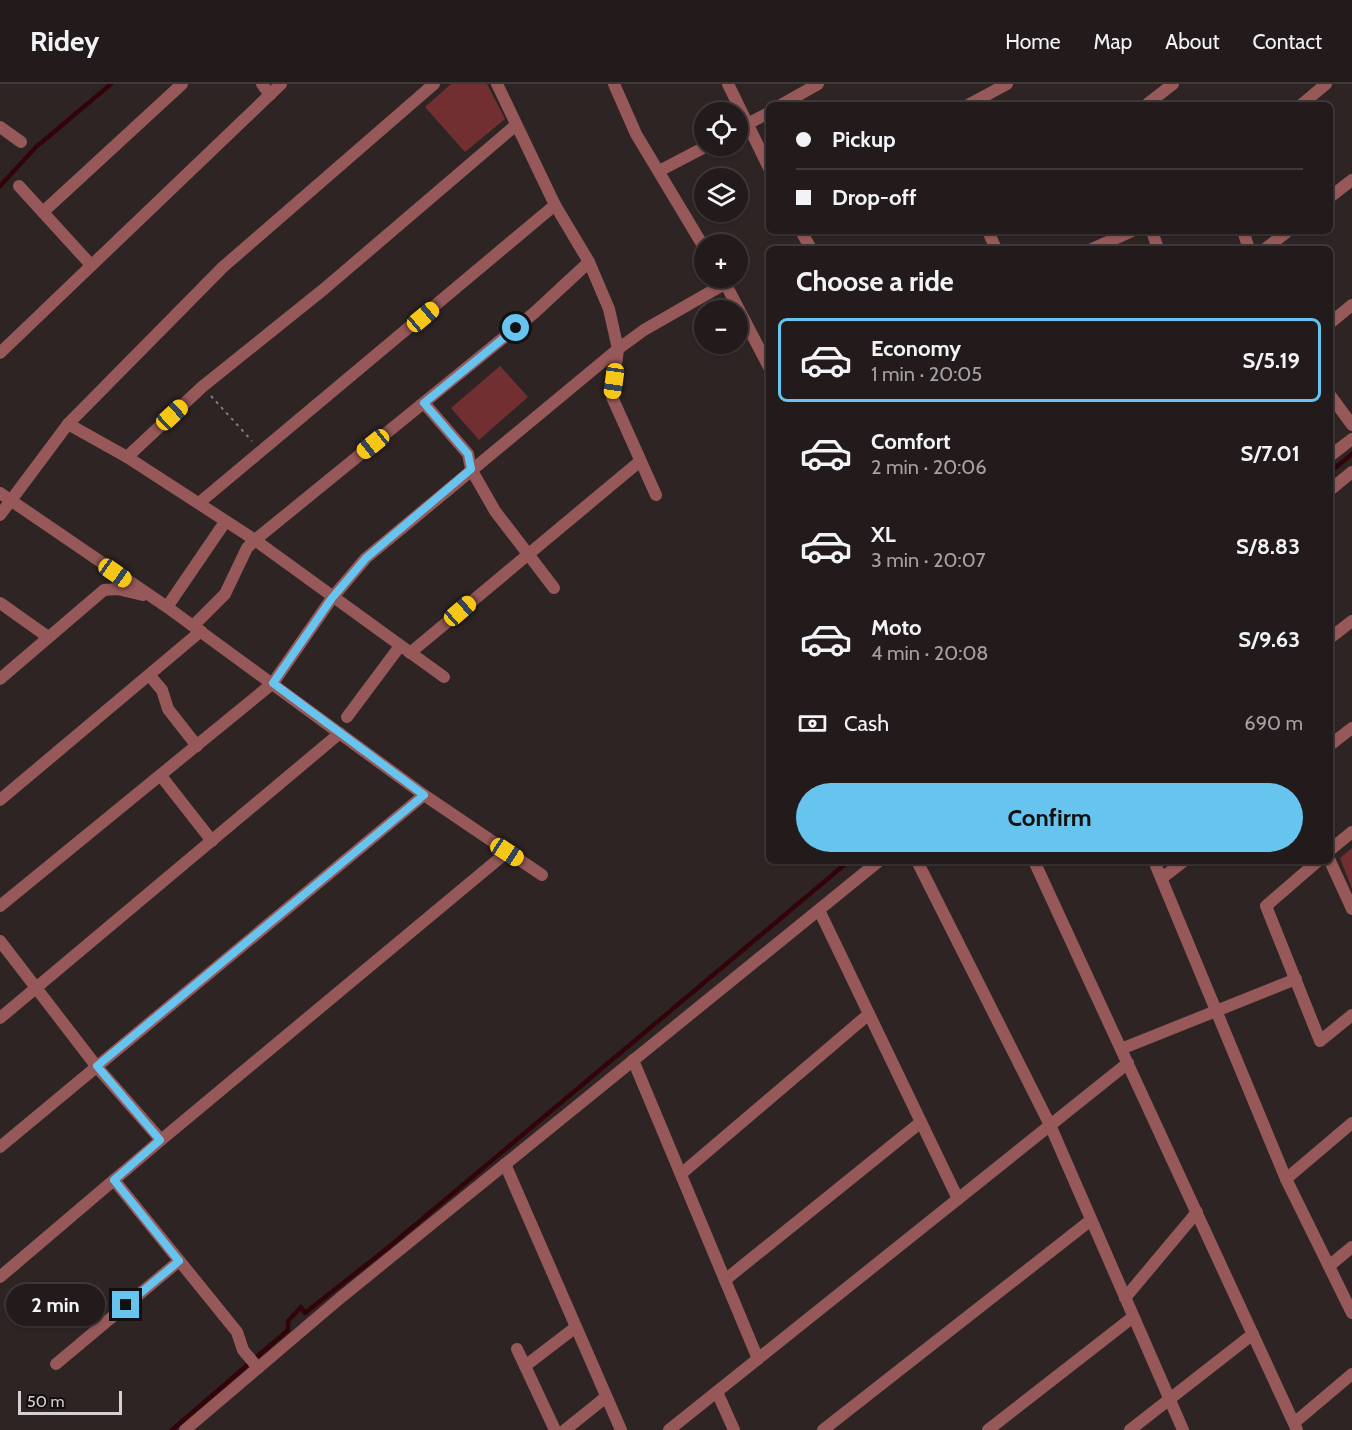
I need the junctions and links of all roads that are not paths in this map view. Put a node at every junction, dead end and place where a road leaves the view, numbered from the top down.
1 (182, 84) edge
2 (262, 84) edge
3 (281, 84) edge
4 (434, 84) edge
5 (497, 84) edge
6 (614, 84) edge
7 (728, 84) edge
8 (818, 84) edge
9 (1007, 84) edge
10 (1173, 84) edge
11 (1326, 84) edge
12 (270, 94) junction
13 (734, 102) edge
14 (786, 102) edge
15 (974, 102) edge
16 (1150, 102) edge
17 (1305, 102) edge
18 (766, 114) edge
19 (748, 124) edge
20 (516, 125) junction
21 (0, 127) edge
22 (748, 135) edge
23 (21, 142) dead end
24 (694, 153) edge
25 (766, 164) edge
26 (659, 171) junction
27 (1352, 180) edge
28 (20, 186) dead end
29 (1333, 195) edge
30 (555, 205) junction
31 (43, 212) junction
32 (696, 234) edge
33 (1125, 234) edge
34 (1284, 234) edge
35 (1099, 246) edge
36 (1269, 246) edge
37 (589, 262) junction
38 (91, 265) junction
39 (711, 288) edge
40 (728, 288) edge
41 (1352, 305) edge
42 (1333, 321) edge
43 (618, 349) junction
44 (0, 353) edge
45 (766, 361) edge
46 (1333, 399) edge
47 (424, 403) junction
48 (68, 424) junction
49 (1352, 426) edge
50 (1352, 439) edge
51 (1333, 454) edge
52 (127, 457) junction
53 (639, 462) junction
54 (471, 469) junction
55 (1352, 472) edge
56 (1333, 488) edge
57 (656, 495) dead end
58 (5, 497) edge
59 (199, 503) junction
60 (0, 515) edge
61 (225, 522) junction
62 (255, 540) junction
63 (527, 554) junction
64 (554, 588) dead end
65 (150, 597) junction
66 (332, 598) junction
67 (0, 603) edge
68 (167, 607) junction
69 (1352, 621) edge
70 (197, 629) junction
71 (1333, 636) edge
72 (48, 637) junction
73 (405, 650) junction
74 (150, 676) junction
75 (444, 677) dead end
76 (0, 679) edge
77 (273, 683) junction
78 (347, 717) dead end
79 (1352, 729) edge
80 (340, 733) junction
81 (1333, 744) edge
82 (197, 746) junction
83 (161, 776) junction
84 (424, 795) junction
85 (0, 800) edge
86 (1352, 832) edge
87 (213, 841) junction
88 (1333, 848) edge
89 (507, 852) junction
90 (875, 864) edge
91 (919, 864) edge
92 (1035, 864) edge
93 (1155, 864) edge
94 (1180, 864) edge
95 (1315, 864) edge
96 (1331, 864) edge
97 (542, 875) dead end
98 (1162, 878) junction
99 (0, 906) edge
100 (1352, 909) edge
101 (819, 910) junction
102 (0, 941) edge
103 (1296, 979) junction
104 (35, 990) junction
105 (1215, 1010) junction
106 (869, 1014) junction
107 (1352, 1015) edge
108 (0, 1018) edge
109 (1121, 1048) junction
110 (633, 1060) junction
111 (1128, 1063) junction
112 (97, 1066) junction
113 (921, 1122) junction
114 (1352, 1123) edge
115 (1050, 1125) junction
116 (160, 1140) junction
117 (0, 1147) edge
118 (505, 1164) junction
119 (681, 1174) junction
120 (1286, 1179) junction
121 (114, 1180) junction
122 (958, 1199) junction
123 (1197, 1212) junction
124 (1091, 1220) junction
125 (1352, 1247) edge
126 (179, 1261) junction
127 (1329, 1266) junction
128 (0, 1277) edge
129 (725, 1280) junction
130 (1125, 1298) junction
131 (1352, 1313) edge
132 (1133, 1317) junction
133 (576, 1327) junction
134 (1253, 1334) junction
135 (518, 1349) dead end
136 (758, 1359) junction
137 (56, 1364) dead end
138 (525, 1365) junction
139 (258, 1368) junction
140 (1352, 1374) edge
141 (717, 1392) junction
142 (606, 1397) junction
143 (1169, 1399) junction
144 (1295, 1426) edge
145 (185, 1430) edge
146 (555, 1430) edge
147 (565, 1430) edge
148 (621, 1430) edge
149 (669, 1430) edge
150 (734, 1430) edge
151 (823, 1430) edge
152 (988, 1430) edge
153 (1130, 1430) edge
154 (1183, 1430) edge

1 - 31 street
2 - 12 street
3 - 12 street
4 - 48 street
5 - 20 street
6 - 26 street
7 - 13 street
8 - 14 street
9 - 15 street
10 - 16 street
11 - 17 street
12 - 38 street
18 - 19 street
20 - 30 street
20 - 52 street
21 - 23 street
22 - 25 street
24 - 26 street
26 - 32 street
27 - 29 street
28 - 31 street
30 - 37 street
30 - 59 street
31 - 38 street
33 - 35 street
34 - 36 street
37 - 43 street
37 - 47 street
38 - 44 street
39 - 43 street
40 - 45 street
41 - 42 street
43 - 53 street
43 - 54 street
46 - 49 street
47 - 54 street
47 - 62 street
48 - 52 street
48 - 58 street
50 - 51 street
52 - 59 street
53 - 57 street
53 - 63 street
54 - 63 street
54 - 66 street
55 - 56 street
58 - 60 street
58 - 65 street
59 - 61 street
61 - 62 street
61 - 68 street
62 - 66 street
62 - 70 street
63 - 64 street
63 - 73 street
65 - 68 street
65 - 72 street
66 - 73 street
66 - 77 street
67 - 72 street
68 - 70 street
69 - 71 street
70 - 74 street
70 - 77 street
72 - 76 street
73 - 75 street
73 - 78 street
74 - 82 street
74 - 85 street
77 - 80 street
77 - 82 street
79 - 81 street
80 - 84 street
80 - 87 street
82 - 83 street
83 - 87 street
83 - 99 street
84 - 89 street
84 - 112 street
86 - 88 street
87 - 104 street
89 - 97 street
89 - 116 street
90 - 101 street
91 - 115 street
92 - 109 street
93 - 98 street
94 - 98 street
95 - 103 street
96 - 100 street
98 - 105 street
101 - 106 street
101 - 110 street
102 - 104 street
103 - 105 street
103 - 107 street
104 - 108 street
104 - 112 street
105 - 109 street
105 - 120 street
106 - 113 street
106 - 119 street
109 - 111 street
110 - 118 street
110 - 119 street
111 - 115 street
111 - 123 street
112 - 116 street
112 - 117 street
113 - 122 street
113 - 129 street
114 - 120 street
115 - 122 street
115 - 124 street
116 - 121 street
118 - 133 street
118 - 139 street
119 - 129 street
120 - 127 street
121 - 126 street
121 - 128 street
122 - 136 street
123 - 130 street
123 - 134 street
124 - 130 street
124 - 151 street
125 - 127 street
126 - 137 street
126 - 139 street
127 - 131 street
129 - 136 street
130 - 132 street
132 - 143 street
132 - 152 street
133 - 138 street
133 - 142 street
134 - 143 street
134 - 144 street
135 - 138 street
136 - 141 street
138 - 146 street
139 - 145 street
140 - 144 street
141 - 149 street
141 - 150 street
142 - 147 street
142 - 148 street
143 - 153 street
143 - 154 street

